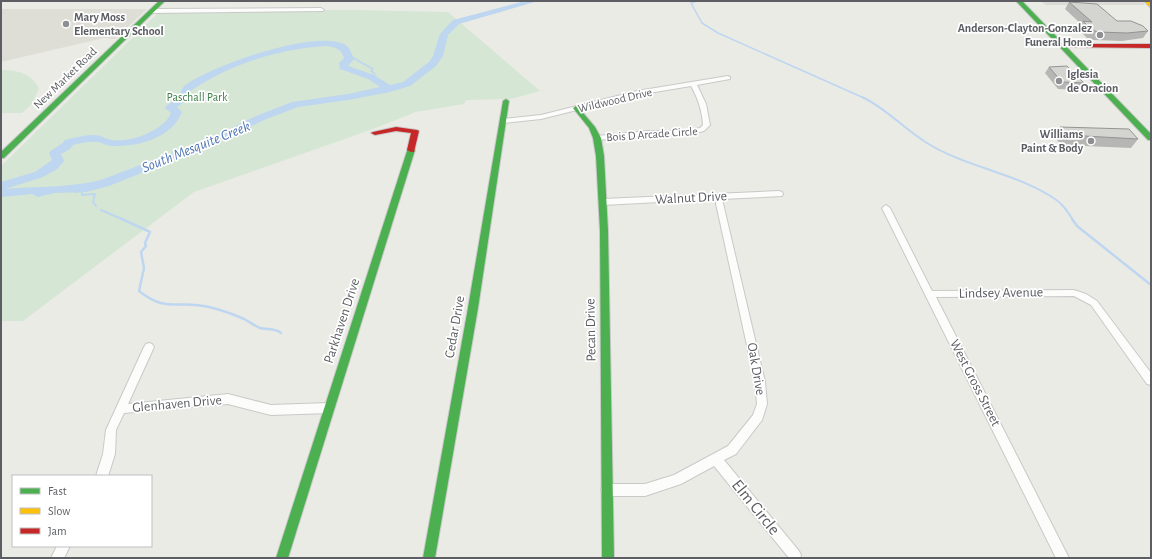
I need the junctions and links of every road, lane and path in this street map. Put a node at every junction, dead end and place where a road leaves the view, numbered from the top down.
1 (162, 1) edge
2 (1019, 1) edge
3 (1147, 1) edge
4 (1151, 6) edge
5 (321, 10) dead end
6 (152, 11) junction
7 (1063, 46) junction
8 (1151, 46) edge
9 (728, 78) dead end
10 (693, 84) junction
11 (506, 101) dead end
12 (576, 108) junction
13 (503, 121) junction
14 (375, 133) dead end
15 (597, 138) junction
16 (1151, 138) edge
17 (1, 156) edge
18 (779, 194) dead end
19 (718, 197) junction
20 (603, 202) junction
21 (886, 208) dead end
22 (929, 294) junction
23 (149, 347) dead end
24 (1151, 381) edge
25 (329, 408) junction
26 (121, 409) junction
27 (716, 459) junction
28 (102, 475) edge
29 (607, 490) junction
30 (63, 547) edge
31 (795, 555) dead end
32 (57, 558) edge
33 (282, 558) edge
34 (429, 558) edge
35 (608, 558) edge
36 (1063, 558) edge

1 - 6 street, New Market Road
2 - 7 street
3 - 4 street
5 - 6 street
6 - 17 street, New Market Road
7 - 8 street
7 - 16 street
9 - 10 street, Wildwood Drive
10 - 12 street, Wildwood Drive
10 - 15 street, Bois D Arcade Circle
11 - 13 street, Cedar Drive
12 - 13 street, Wildwood Drive
12 - 15 street, Pecan Drive
13 - 34 street, Cedar Drive
14 - 25 street, Parkhaven Drive
15 - 20 street, Pecan Drive
18 - 19 street, Walnut Drive
19 - 20 street, Walnut Drive
19 - 27 street, Oak Drive
20 - 29 street, Pecan Drive
21 - 22 street, West Gross Street
22 - 24 street, Lindsey Avenue
22 - 36 street, West Gross Street
23 - 26 street
25 - 26 street, Glenhaven Drive
25 - 33 street, Parkhaven Drive
26 - 28 street
27 - 29 street, Oak Drive
27 - 31 street, Elm Circle
29 - 35 street, Pecan Drive
30 - 32 street

